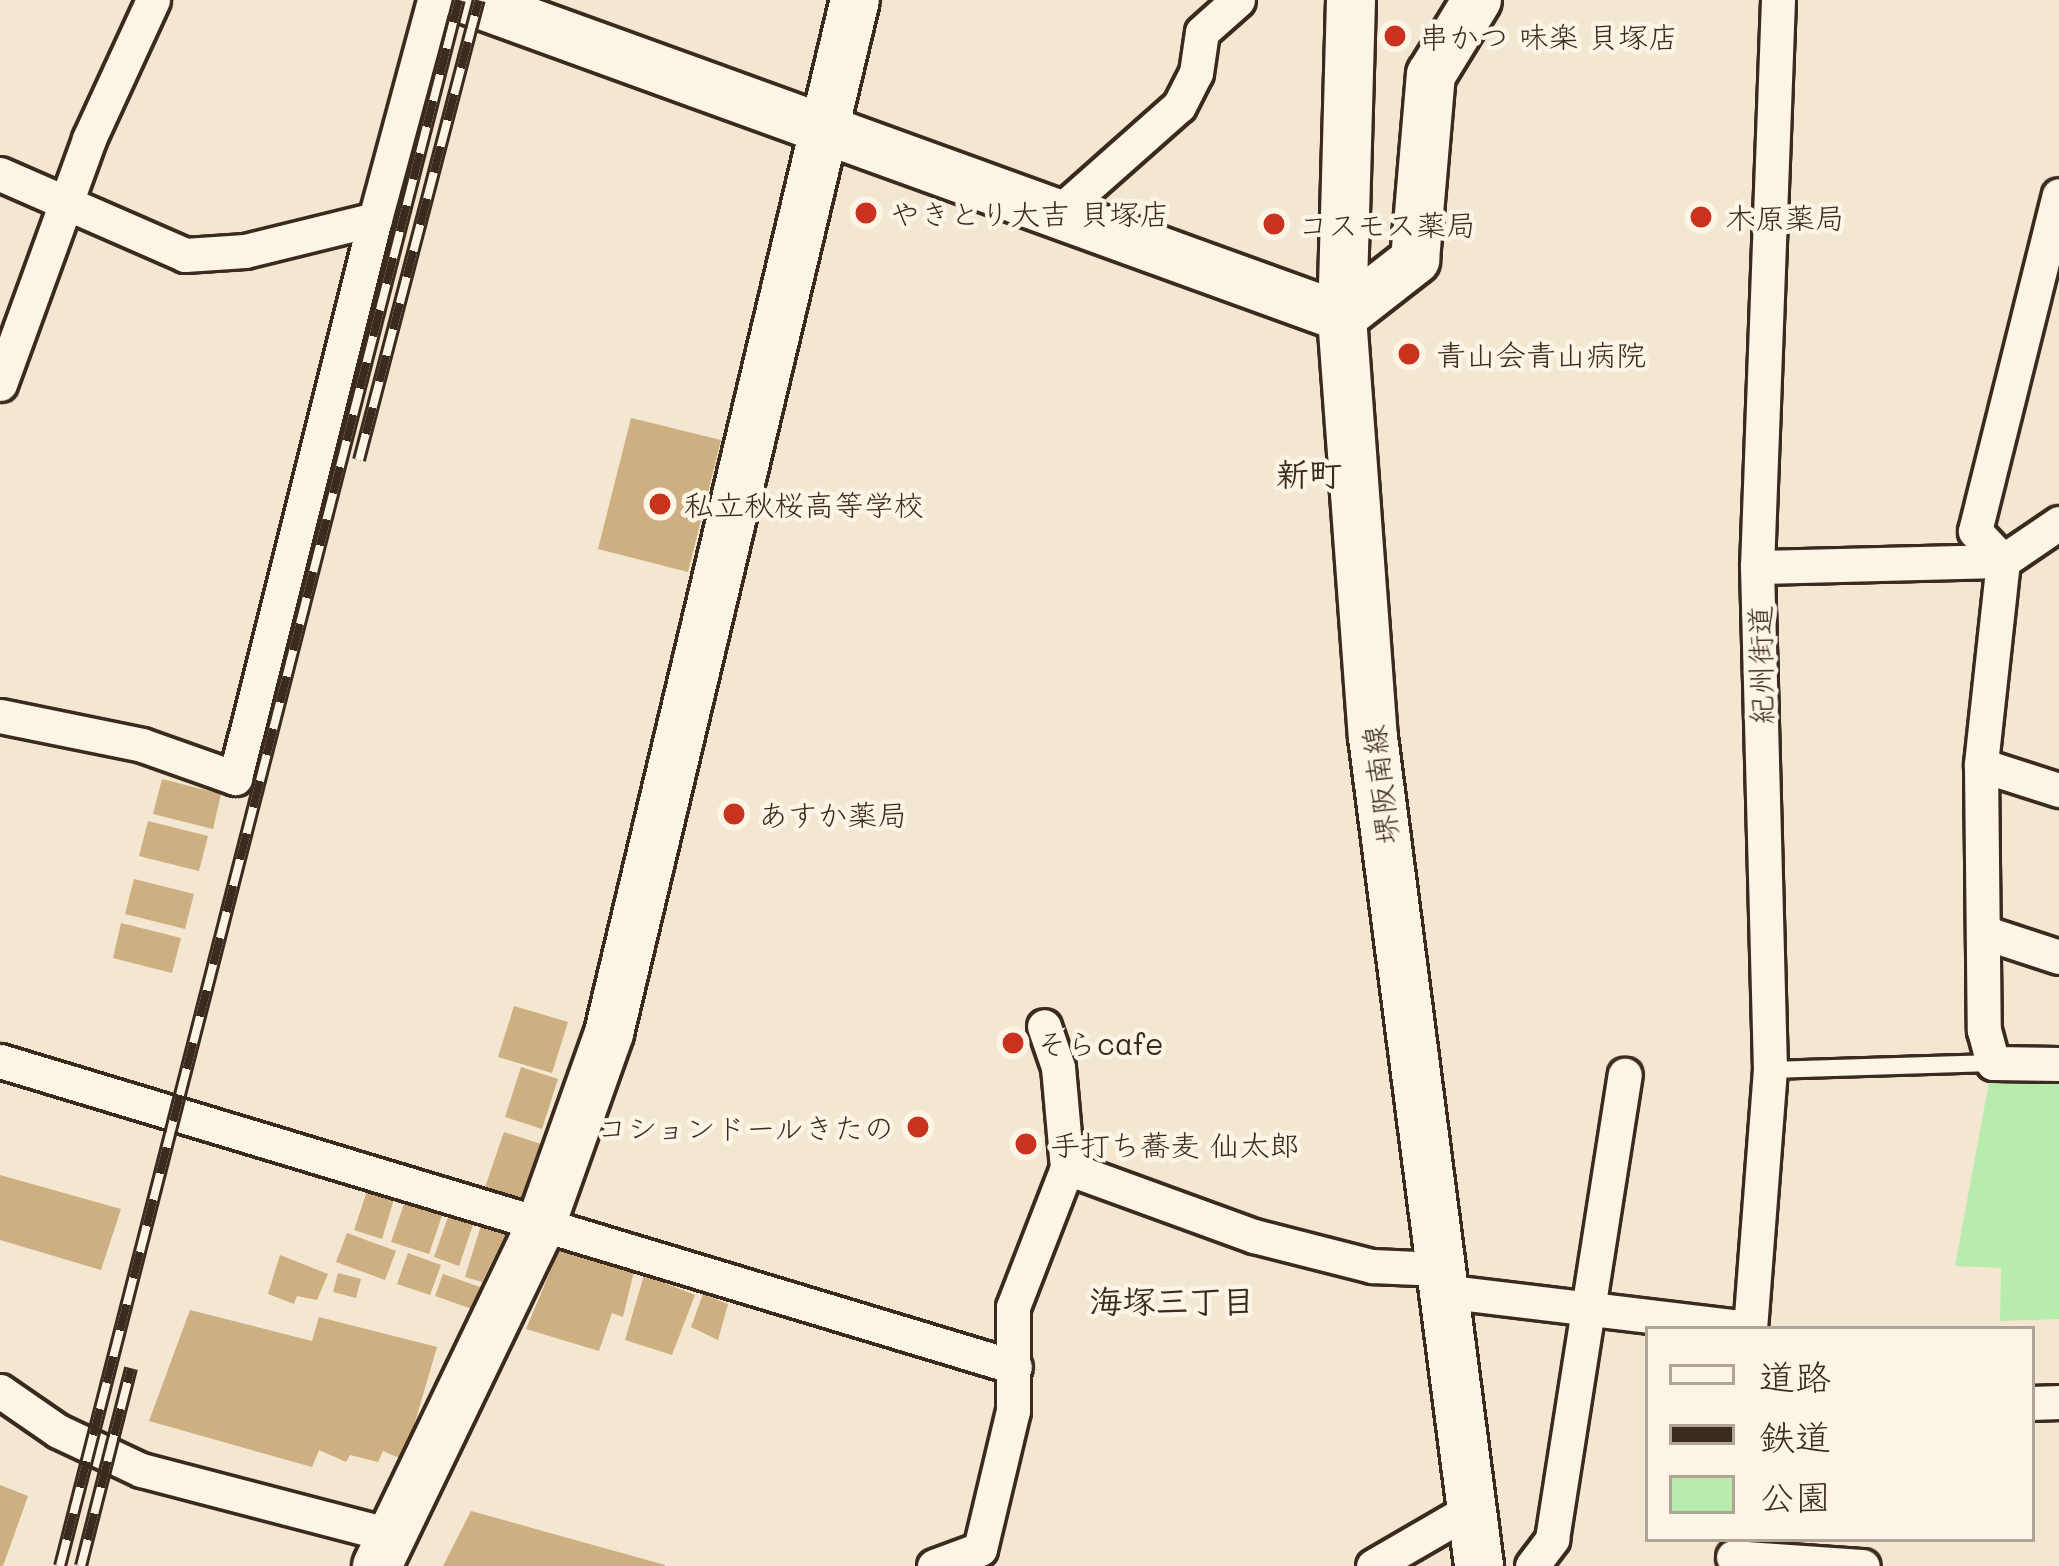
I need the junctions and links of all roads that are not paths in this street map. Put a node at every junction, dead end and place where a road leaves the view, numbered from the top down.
1 (153, 0) edge
2 (434, 0) edge
3 (468, 0) edge
4 (855, 0) edge
5 (1238, 0) edge
6 (1351, 0) edge
7 (1477, 0) edge
8 (1778, 0) edge
9 (830, 126) junction
10 (0, 174) edge
11 (2059, 195) edge
12 (66, 204) junction
13 (1059, 212) junction
14 (375, 219) junction
15 (1342, 317) junction
16 (0, 384) edge
17 (2059, 523) edge
18 (2003, 562) junction
19 (1757, 568) junction
20 (0, 716) edge
21 (1981, 765) junction
22 (2059, 790) edge
23 (1983, 932) junction
24 (2059, 957) edge
25 (1044, 1026) dead end
26 (0, 1061) edge
27 (1993, 1063) junction
28 (2059, 1064) edge
29 (1770, 1070) junction
30 (1625, 1075) dead end
31 (1066, 1168) junction
32 (540, 1227) junction
33 (1442, 1280) junction
34 (1589, 1310) junction
35 (1725, 1326) edge
36 (1750, 1326) edge
37 (1015, 1367) junction
38 (0, 1391) edge
39 (1473, 1508) junction
40 (384, 1550) edge
41 (1733, 1554) edge
42 (1380, 1562) edge
43 (934, 1566) edge
44 (1479, 1566) edge
45 (1532, 1566) edge
46 (1863, 1566) edge

1 - 12 street
2 - 14 street
3 - 9 street
4 - 9 street
5 - 13 street
6 - 15 street, 堺阪南線
7 - 15 street
8 - 19 street, 紀州街道
9 - 13 street
9 - 32 street
10 - 12 street
11 - 18 street
12 - 14 street
12 - 16 street
13 - 15 street
14 - 20 street
15 - 33 street, 堺阪南線
17 - 18 street
18 - 19 street
18 - 21 street
19 - 29 street, 紀州街道
21 - 22 street
21 - 23 street
23 - 24 street
23 - 27 street
25 - 31 street
26 - 32 street
27 - 28 street
27 - 29 lane
29 - 36 street, 紀州街道
30 - 34 street
31 - 33 street
31 - 37 street
32 - 37 street
32 - 40 street
33 - 34 street
33 - 39 street, 堺阪南線
34 - 35 street
34 - 45 street
37 - 43 street
38 - 40 street
39 - 42 street
39 - 44 street, 堺阪南線
41 - 46 street

